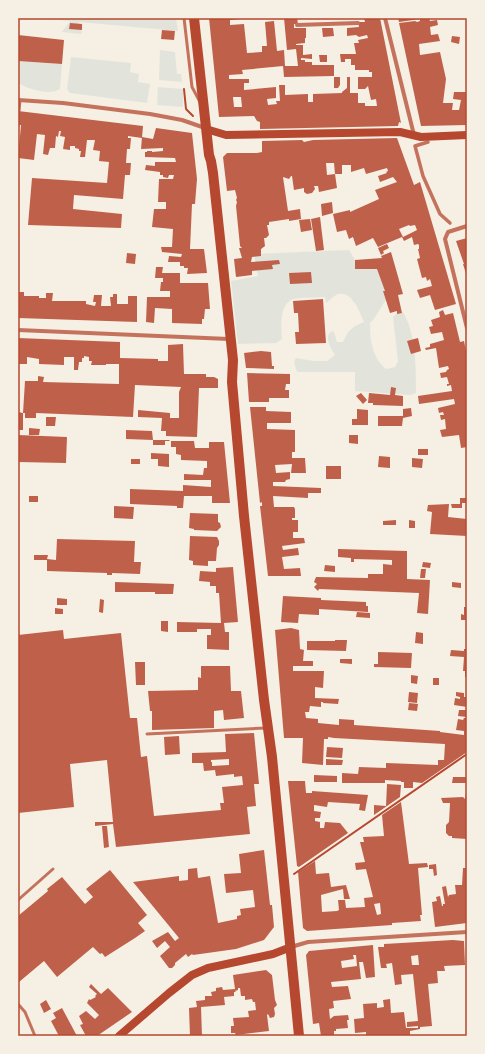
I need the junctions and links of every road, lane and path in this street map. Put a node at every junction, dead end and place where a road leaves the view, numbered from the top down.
1 (184, 18) edge
2 (194, 18) edge
3 (386, 20) edge
4 (381, 22) dead end
5 (358, 23) dead end
6 (297, 25) dead end
7 (19, 100) edge
8 (20, 111) dead end
9 (204, 111) junction
10 (206, 129) junction
11 (414, 135) junction
12 (467, 135) edge
13 (428, 142) dead end
14 (450, 223) dead end
15 (467, 226) edge
16 (467, 328) edge
17 (18, 330) edge
18 (230, 339) junction
19 (268, 727) junction
20 (147, 734) dead end
21 (467, 754) edge
22 (53, 869) dead end
23 (283, 875) junction
24 (18, 900) edge
25 (467, 932) edge
26 (291, 947) junction
27 (18, 1004) edge
28 (35, 1036) edge
29 (119, 1036) edge
30 (299, 1036) edge

1 - 9 lane
2 - 9 main road
3 - 4 street
3 - 11 street
5 - 6 street
7 - 8 lane
7 - 10 street
9 - 10 main road
10 - 11 main road
10 - 18 main road
11 - 12 main road
13 - 14 street
15 - 16 street
17 - 18 street
18 - 19 main road
19 - 20 lane
19 - 23 main road
21 - 23 path
22 - 24 lane
23 - 26 main road
25 - 26 street
26 - 29 main road
26 - 30 main road
27 - 28 lane

